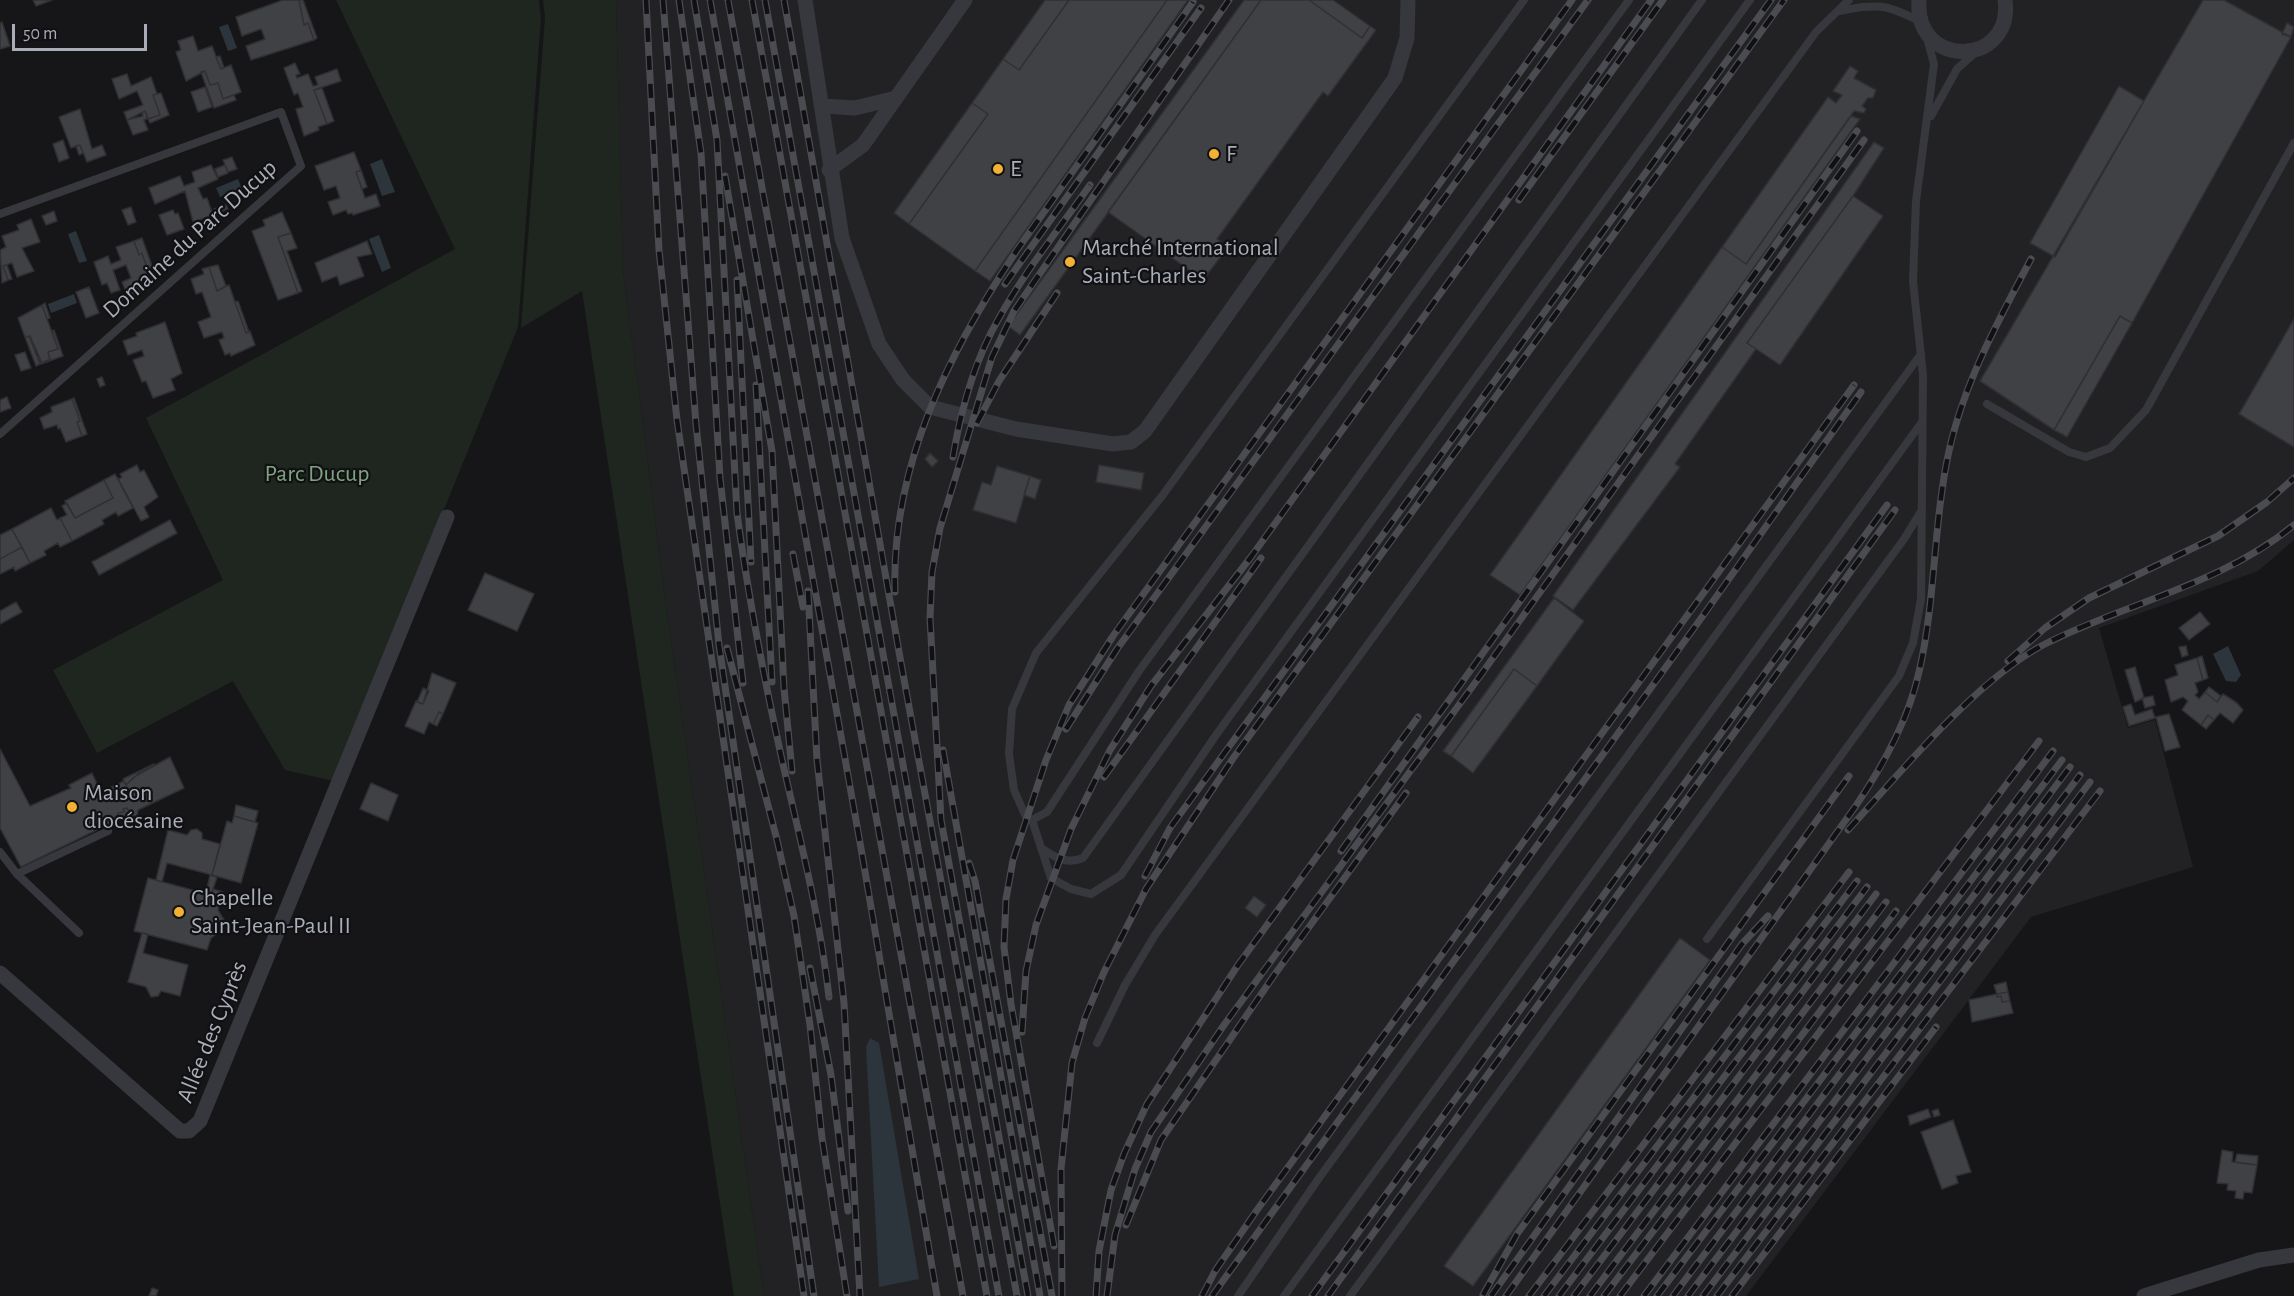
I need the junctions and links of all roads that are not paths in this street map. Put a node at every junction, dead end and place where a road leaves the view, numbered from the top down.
1 (805, 0) edge
2 (965, 0) edge
3 (1408, 0) edge
4 (1524, 0) edge
5 (1629, 0) edge
6 (1702, 0) edge
7 (1750, 0) edge
8 (1849, 0) edge
9 (1919, 0) edge
10 (2009, 4) edge
11 (1839, 11) junction
12 (1923, 28) junction
13 (1979, 50) junction
14 (896, 98) junction
15 (823, 106) junction
16 (1928, 123) junction
17 (2294, 143) edge
18 (829, 170) junction
19 (0, 214) edge
20 (1921, 354) junction
21 (1987, 404) dead end
22 (1922, 422) junction
23 (0, 434) edge
24 (1921, 512) junction
25 (447, 517) dead end
26 (1032, 820) junction
27 (108, 831) dead end
28 (1041, 848) junction
29 (0, 852) edge
30 (17, 874) junction
31 (80, 933) dead end
32 (1707, 939) dead end
33 (0, 973) edge
34 (1097, 1043) dead end
35 (2294, 1255) edge
36 (1238, 1296) edge
37 (1284, 1296) edge
38 (1350, 1296) edge
39 (2144, 1296) edge

1 - 15 street
2 - 14 street
3 - 18 street
4 - 26 lane
5 - 26 lane
6 - 28 lane
7 - 28 lane
8 - 11 lane
9 - 12 street
10 - 13 street
11 - 12 lane
11 - 34 lane
12 - 13 street
12 - 16 lane
13 - 16 lane
14 - 15 street
14 - 18 street
15 - 18 street
16 - 20 lane
17 - 21 lane
19 - 23 lane, Domaine du Parc Ducup
20 - 22 lane
20 - 36 lane
22 - 24 lane
22 - 37 lane
24 - 32 lane
24 - 38 lane
25 - 33 street, Allée des Cyprès
26 - 28 lane
27 - 30 lane
29 - 30 lane
30 - 31 lane
35 - 39 street

